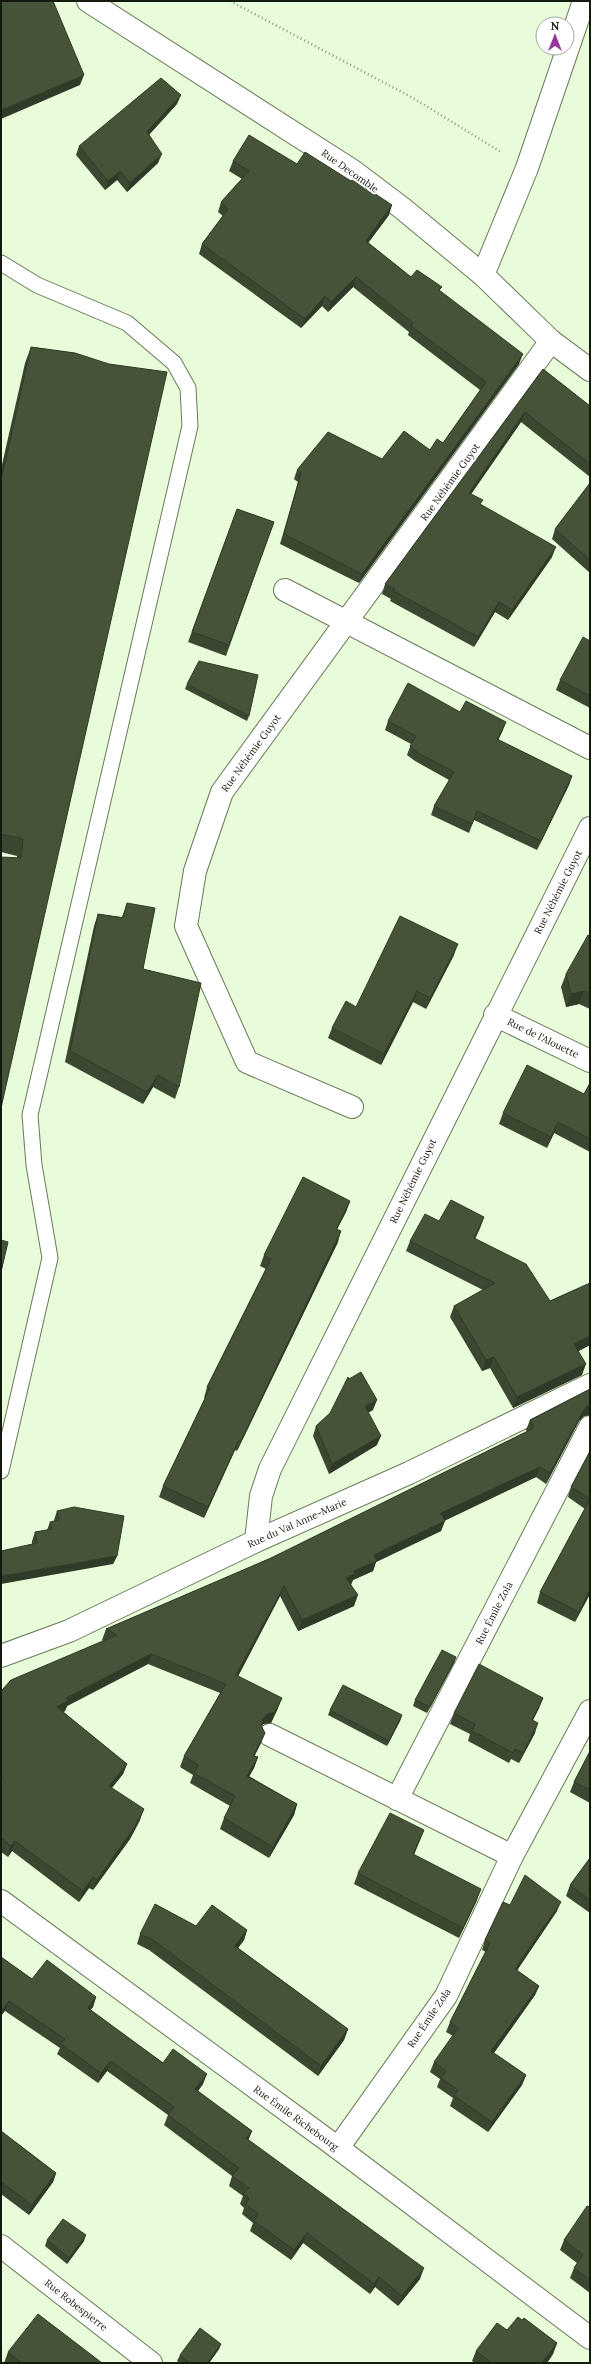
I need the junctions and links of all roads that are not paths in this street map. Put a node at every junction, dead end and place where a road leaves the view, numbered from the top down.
1 (88, 1) edge
2 (584, 1) edge
3 (1, 263) edge
4 (483, 275) junction
5 (552, 341) junction
6 (590, 370) edge
7 (285, 590) dead end
8 (347, 621) junction
9 (590, 748) edge
10 (590, 828) edge
11 (495, 1015) junction
12 (590, 1062) edge
13 (352, 1107) dead end
14 (590, 1385) edge
15 (590, 1427) edge
16 (1, 1471) edge
17 (256, 1541) junction
18 (1, 1656) edge
19 (590, 1711) edge
20 (270, 1735) dead end
21 (397, 1800) junction
22 (512, 1856) junction
23 (1, 1901) edge
24 (338, 2148) junction
25 (1, 2246) edge
26 (590, 2338) edge
27 (151, 2363) edge

1 - 4 street, Rue Decomble
2 - 4 street
3 - 16 lane
4 - 5 street, Rue Decomble
5 - 6 street, Rue Decomble
5 - 8 street, Rue Néhémie Guyot
7 - 8 street
8 - 9 street
8 - 13 street, Rue Néhémie Guyot
10 - 11 street, Rue Néhémie Guyot
11 - 12 street, Rue de l'Alouette
11 - 17 street, Rue Néhémie Guyot
14 - 17 street, Rue du Val Anne-Marie
15 - 21 street, Rue Émile Zola
17 - 18 street, Rue du Val Anne-Marie
19 - 22 street, Rue Émile Zola
20 - 21 street
21 - 22 street
22 - 24 street, Rue Émile Zola
23 - 24 street, Rue Émile Richebourg
24 - 26 street, Rue Émile Richebourg
25 - 27 street, Rue Robespierre

